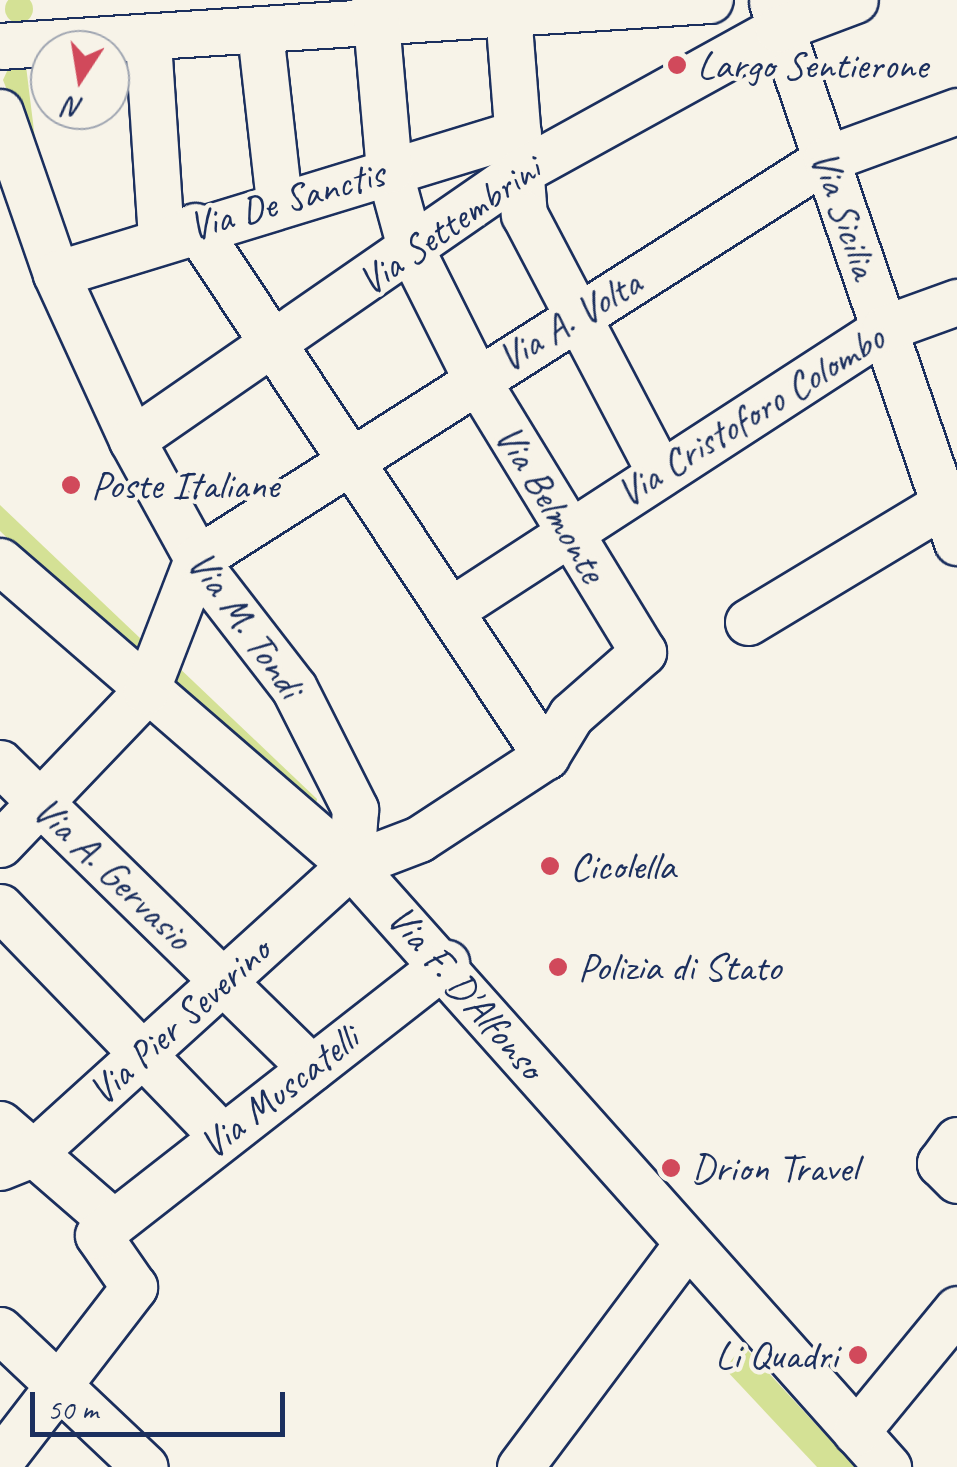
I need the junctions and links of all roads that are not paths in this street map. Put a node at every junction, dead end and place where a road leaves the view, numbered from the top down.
1 (710, 0) edge
2 (855, 0) edge
3 (508, 7) edge
4 (375, 11) edge
5 (775, 14) edge
6 (260, 32) junction
7 (148, 42) junction
8 (0, 46) edge
9 (957, 111) edge
10 (0, 112) edge
11 (520, 152) junction
12 (826, 159) junction
13 (389, 170) junction
14 (279, 202) junction
15 (178, 232) junction
16 (410, 247) junction
17 (56, 274) junction
18 (957, 302) edge
19 (576, 319) junction
20 (885, 328) junction
21 (273, 342) junction
22 (475, 378) junction
23 (132, 440) junction
24 (352, 462) junction
25 (659, 471) junction
26 (953, 514) edge
27 (568, 529) junction
28 (197, 559) junction
29 (0, 560) edge
30 (451, 610) junction
31 (748, 622) dead end
32 (146, 691) junction
33 (546, 756) junction
34 (0, 763) edge
35 (40, 802) junction
36 (0, 844) edge
37 (352, 864) junction
38 (0, 908) edge
39 (446, 963) junction
40 (225, 982) junction
41 (142, 1053) junction
42 (311, 1068) junction
43 (223, 1136) junction
44 (957, 1140) edge
45 (11, 1148) edge
46 (957, 1180) edge
47 (112, 1221) junction
48 (684, 1248) junction
49 (957, 1309) edge
50 (0, 1330) edge
51 (62, 1386) junction
52 (856, 1432) junction
53 (0, 1461) edge
54 (145, 1467) edge
55 (520, 1467) edge
56 (888, 1467) edge

1 - 3 street
2 - 5 street, Via Settembrini
3 - 4 street
3 - 11 street
4 - 6 street
4 - 13 street, Via Belmonte
5 - 11 street, Via Settembrini
5 - 12 street, Via Sicilia
6 - 7 street
6 - 14 street
7 - 8 street
7 - 15 street
9 - 12 street, Via A. Volta
10 - 17 street, Via M. Tondi
11 - 13 street, Via De Sanctis
11 - 16 street, Via Settembrini
11 - 19 street
12 - 19 street, Via A. Volta
12 - 20 street, Via Sicilia
13 - 14 street, Via De Sanctis
13 - 16 street, Via Belmonte
14 - 15 street, Via De Sanctis
15 - 17 street, Via De Sanctis
15 - 21 street
16 - 21 street, Via Settembrini
16 - 22 street, Via Belmonte
17 - 23 street, Via M. Tondi
18 - 20 street, Via Cristoforo Colombo
19 - 22 street, Via A. Volta
19 - 25 street
20 - 25 street, Via Cristoforo Colombo
20 - 26 street, Via Sicilia
21 - 23 street, Via Settembrini
21 - 24 street
22 - 24 street, Via A. Volta
22 - 27 street, Via Belmonte
23 - 28 street, Via M. Tondi
24 - 28 street, Via A. Volta
24 - 30 street
25 - 27 street, Via Cristoforo Colombo
26 - 31 street
27 - 30 street, Via Cristoforo Colombo
27 - 33 street, Via Belmonte
28 - 32 street
28 - 37 street, Via M. Tondi
29 - 32 street, Via F. D'Alfonso
30 - 33 street
32 - 35 street
32 - 37 street, Via F. D'Alfonso
33 - 37 street, Via Belmonte
34 - 35 street, Via A. Gervasio
35 - 36 street
35 - 40 street, Via A. Gervasio
37 - 39 street, Via F. D'Alfonso
37 - 40 street, Via Pier Severino
38 - 41 street
39 - 42 street, Via Muscatelli
39 - 48 street, Via F. D'Alfonso
40 - 41 street, Via Pier Severino
40 - 42 street, Via A. Gervasio
41 - 43 street
41 - 45 street, Via Pier Severino
42 - 43 street, Via Muscatelli
43 - 47 street, Via Muscatelli
44 - 46 street
45 - 47 street
47 - 51 street
48 - 52 street, Via F. D'Alfonso
48 - 55 street
49 - 52 street
50 - 51 street
51 - 53 street
51 - 54 street
52 - 56 street, Via F. D'Alfonso

